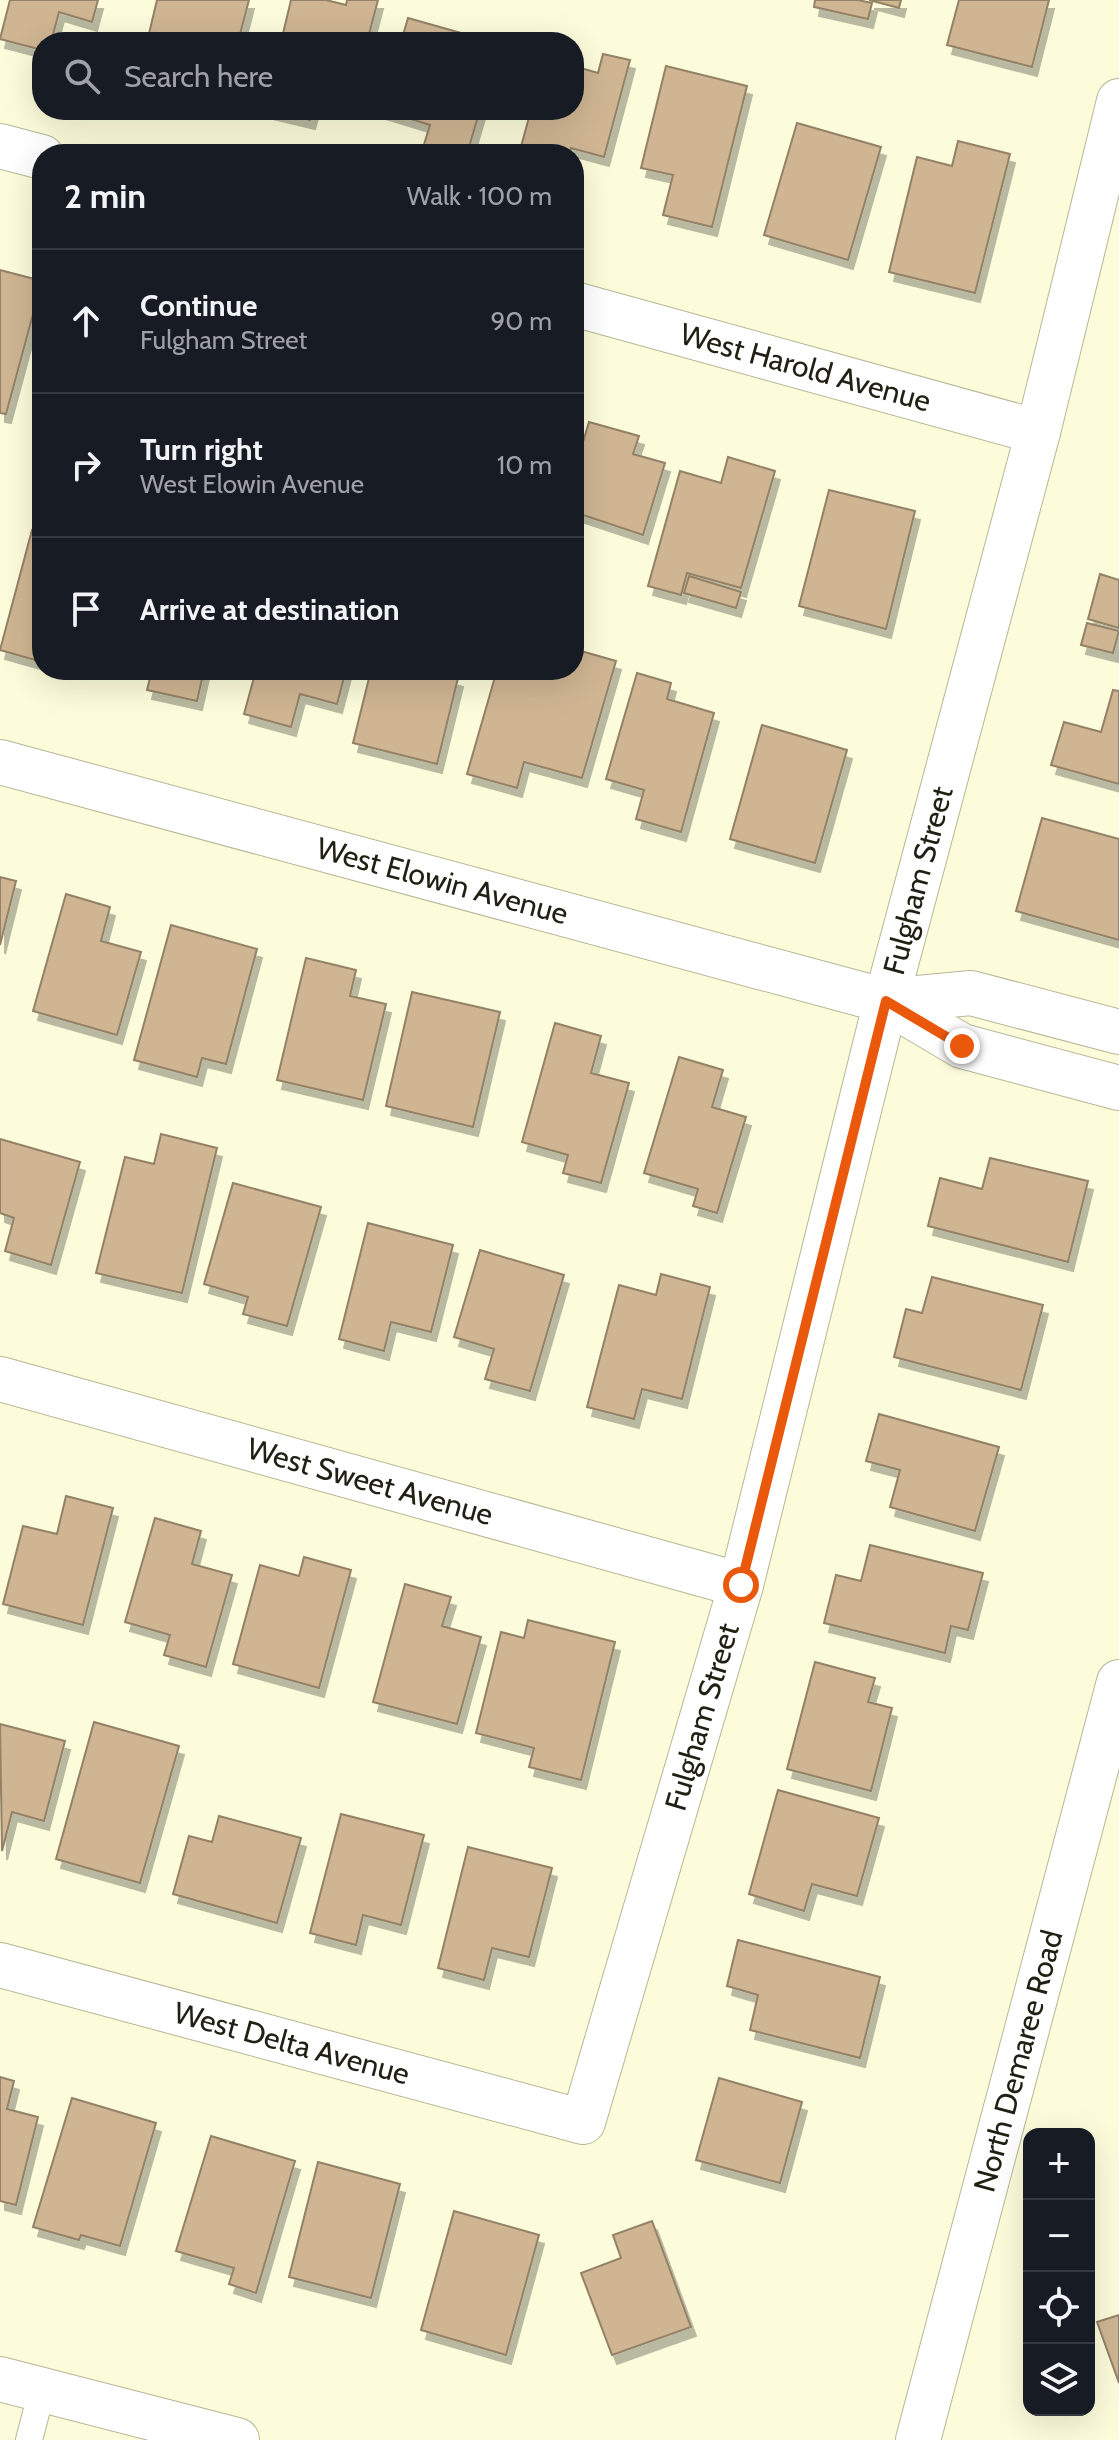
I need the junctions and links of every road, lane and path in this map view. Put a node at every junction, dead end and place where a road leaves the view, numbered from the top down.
1 (1119, 101) edge
2 (0, 146) edge
3 (32, 154) edge
4 (584, 307) edge
5 (1038, 432) junction
6 (0, 762) edge
7 (886, 1001) junction
8 (1119, 1032) edge
9 (1119, 1088) edge
10 (0, 1379) edge
11 (741, 1585) junction
12 (1119, 1682) edge
13 (0, 1965) edge
14 (583, 2122) joint
15 (0, 2379) edge
16 (42, 2390) junction
17 (29, 2440) edge
18 (237, 2440) edge
19 (918, 2440) edge

1 - 5 street, Fulgham Street
2 - 3 street
4 - 5 street, West Harold Avenue
5 - 7 street, Fulgham Street
6 - 7 street, West Elowin Avenue
7 - 8 street, West Elowin Avenue
7 - 9 street, West Elowin Avenue
7 - 11 street, Fulgham Street
10 - 11 street, West Sweet Avenue
11 - 14 street, Fulgham Street
12 - 19 street, North Demaree Road
13 - 14 street, West Delta Avenue
15 - 16 street
16 - 17 lane
16 - 18 street

